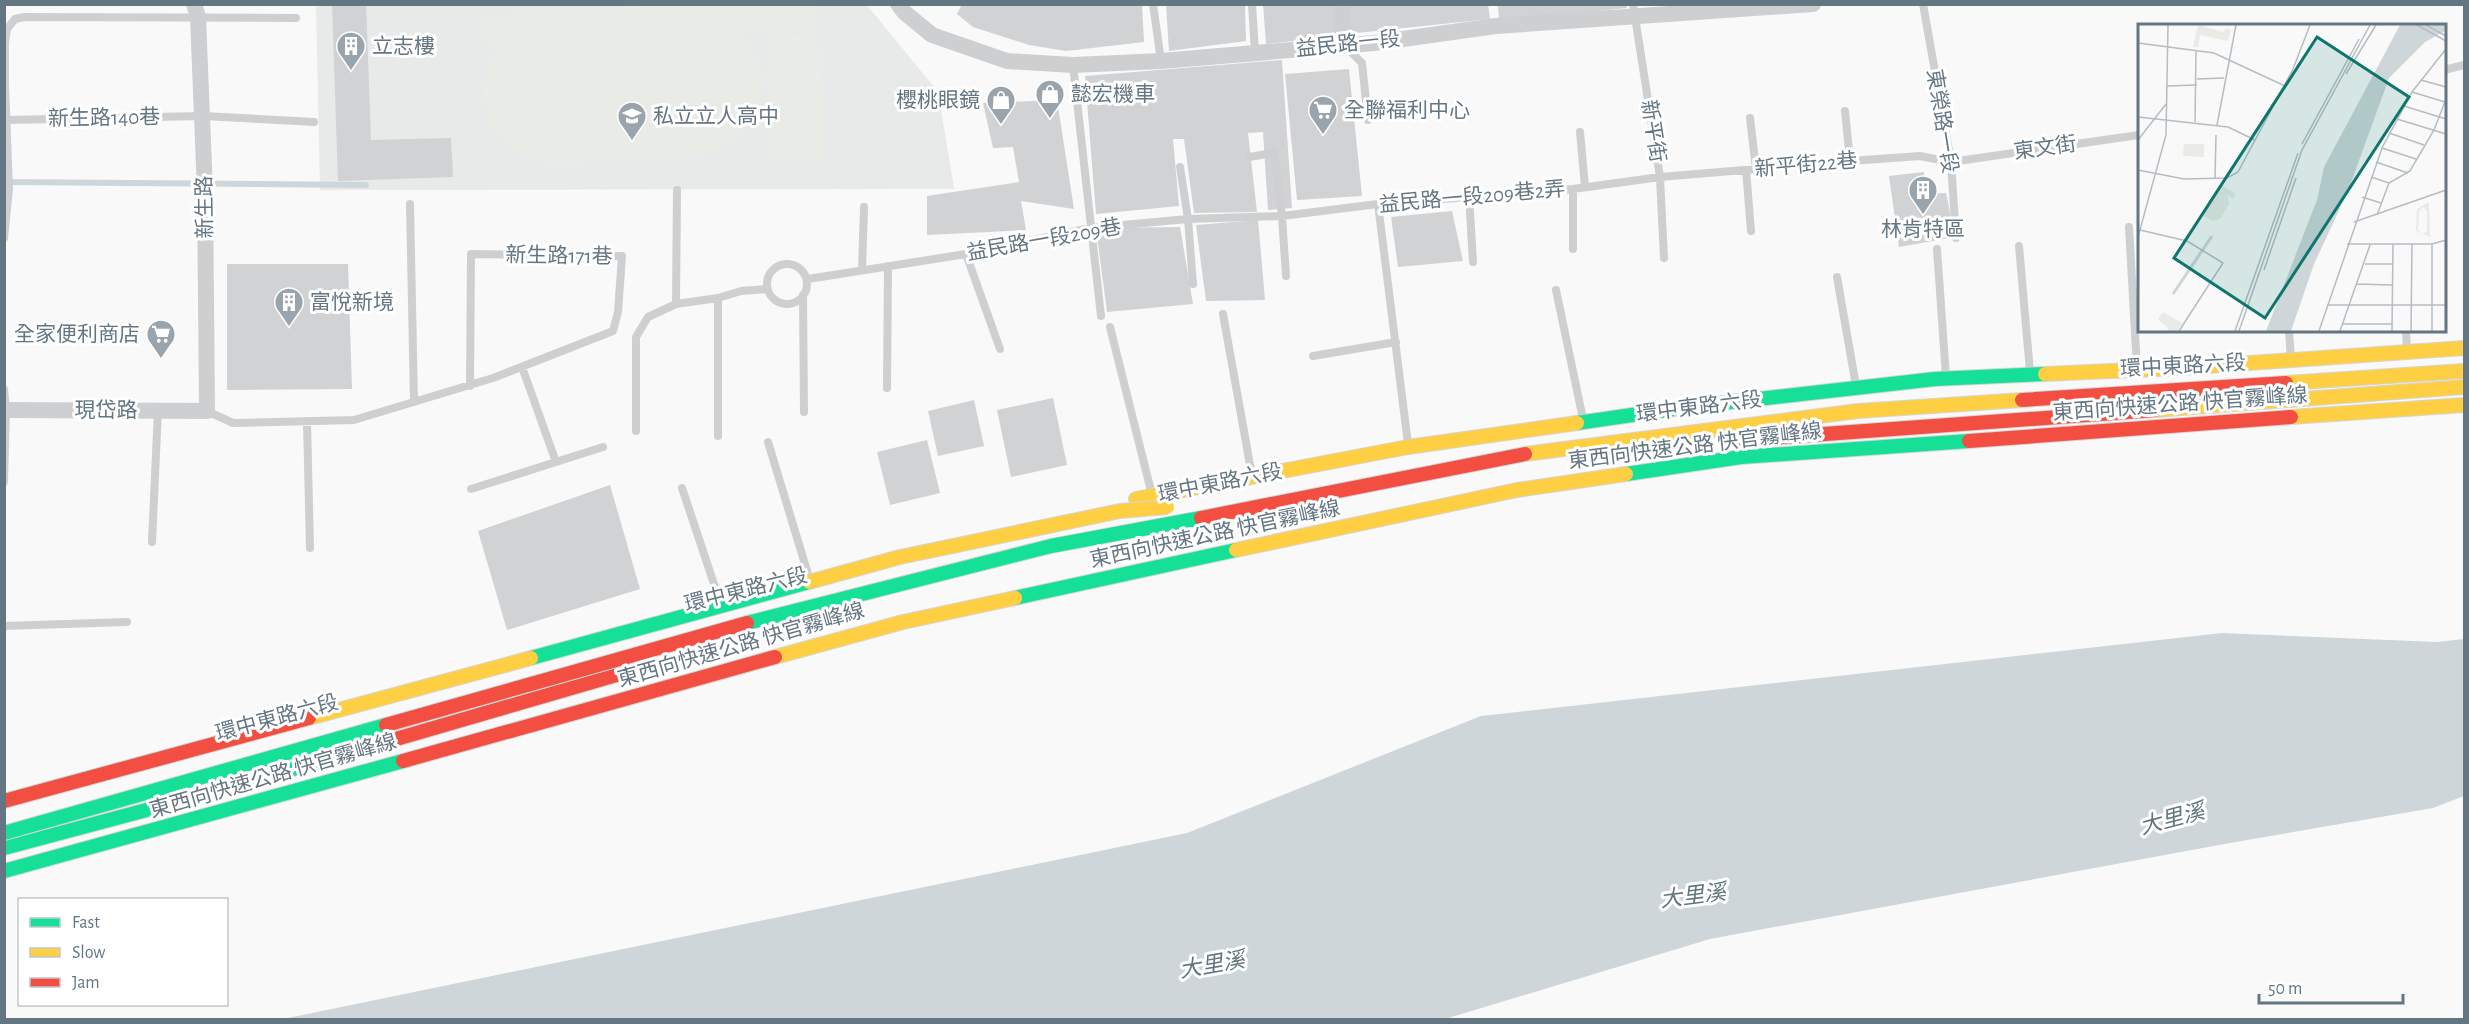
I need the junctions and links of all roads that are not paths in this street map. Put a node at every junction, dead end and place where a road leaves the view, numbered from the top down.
1 (898, 4) edge
2 (1153, 4) edge
3 (1252, 4) edge
4 (1341, 4) edge
5 (1813, 4) edge
6 (1923, 4) edge
7 (1767, 6) edge
8 (1634, 10) edge
9 (196, 11) edge
10 (296, 18) dead end
11 (1344, 45) junction
12 (1255, 53) junction
13 (1161, 61) junction
14 (1072, 65) junction
15 (2464, 65) edge
16 (2445, 70) edge
17 (4, 85) edge
18 (1845, 111) dead end
19 (203, 116) junction
20 (1750, 118) dead end
21 (6, 120) edge
22 (1368, 120) dead end
23 (314, 122) dead end
24 (1580, 132) dead end
25 (2138, 135) edge
26 (1249, 157) dead end
27 (1850, 161) junction
28 (1951, 162) junction
29 (1180, 167) dead end
30 (1756, 169) junction
31 (1746, 170) junction
32 (1660, 177) junction
33 (1585, 187) junction
34 (1573, 189) junction
35 (677, 190) dead end
36 (7, 191) edge
37 (1469, 195) junction
38 (410, 204) dead end
39 (1378, 204) junction
40 (864, 207) dead end
41 (1282, 216) junction
42 (1188, 219) junction
43 (2129, 227) dead end
44 (1090, 228) junction
45 (1751, 231) dead end
46 (4, 238) edge
47 (1956, 238) dead end
48 (2019, 246) dead end
49 (1573, 249) dead end
50 (1937, 249) dead end
51 (966, 254) junction
52 (1664, 258) dead end
53 (1473, 262) dead end
54 (888, 266) junction
55 (862, 270) junction
56 (1286, 276) dead end
57 (1837, 277) dead end
58 (808, 279) junction
59 (1193, 284) dead end
60 (767, 289) junction
61 (1556, 290) dead end
62 (803, 295) junction
63 (718, 298) junction
64 (676, 304) junction
65 (1223, 314) dead end
66 (1101, 316) dead end
67 (1110, 327) dead end
68 (2289, 332) edge
69 (2406, 332) edge
70 (1396, 342) junction
71 (2464, 348) edge
72 (1000, 349) dead end
73 (2407, 351) junction
74 (1312, 356) dead end
75 (2291, 360) junction
76 (522, 367) junction
77 (2137, 369) junction
78 (2464, 371) edge
79 (2030, 375) junction
80 (1946, 379) junction
81 (470, 386) junction
82 (2464, 387) edge
83 (887, 388) dead end
84 (1856, 388) junction
85 (4, 389) edge
86 (414, 402) junction
87 (2229, 403) junction
88 (2464, 405) edge
89 (5, 410) edge
90 (158, 411) junction
91 (207, 411) junction
92 (804, 412) dead end
93 (2464, 418) edge
94 (307, 421) junction
95 (1583, 422) junction
96 (636, 431) dead end
97 (718, 436) dead end
98 (768, 442) dead end
99 (603, 447) dead end
100 (1408, 447) junction
101 (1640, 453) dead end
102 (556, 462) junction
103 (1512, 471) dead end
104 (1252, 477) junction
105 (5, 479) edge
106 (682, 488) dead end
107 (471, 489) dead end
108 (1152, 496) junction
109 (1229, 513) junction
110 (152, 542) dead end
111 (930, 542) junction
112 (310, 549) dead end
113 (808, 574) junction
114 (943, 586) junction
115 (718, 596) junction
116 (127, 622) dead end
117 (4, 626) edge
118 (710, 648) dead end
119 (652, 665) dead end
120 (4, 791) edge
121 (4, 801) edge
122 (4, 833) edge
123 (4, 848) edge
124 (4, 871) edge

1 - 14 street, 益民路一段
2 - 13 lane
3 - 12 lane
4 - 11 street
5 - 7 street, 益民路一段
6 - 28 lane, 東榮路一段
7 - 8 street, 益民路一段
8 - 11 street, 益民路一段
8 - 32 lane, 新平街
9 - 10 lane
9 - 17 lane
9 - 19 street, 新生路
11 - 12 street, 益民路一段
11 - 22 lane
12 - 13 street, 益民路一段
13 - 14 street, 益民路一段
14 - 44 lane
15 - 16 lane
17 - 21 lane
18 - 27 lane
19 - 21 lane, 新生路140巷
19 - 23 lane, 新生路140巷
19 - 91 street, 新生路
20 - 30 lane
21 - 36 lane
24 - 33 lane
25 - 28 lane, 東文街
26 - 41 lane
27 - 28 lane, 新平街22巷
27 - 30 lane, 新平街22巷
28 - 47 lane, 東榮路一段
29 - 42 lane
30 - 31 lane, 新平街22巷
31 - 32 lane, 新平街22巷
31 - 45 lane
32 - 33 lane, 益民路一段209巷2弄
32 - 52 lane, 新平街
33 - 34 lane, 益民路一段209巷2弄
34 - 37 lane, 益民路一段209巷2弄
34 - 49 lane
35 - 64 lane
36 - 46 lane
37 - 39 lane, 益民路一段209巷2弄
37 - 53 lane
38 - 86 lane
39 - 41 lane, 益民路一段209巷2弄
39 - 70 lane
40 - 55 lane
41 - 42 lane, 益民路一段209巷
41 - 56 lane
42 - 44 lane, 益民路一段209巷
42 - 59 lane
43 - 77 lane
44 - 51 lane, 益民路一段209巷
44 - 66 lane
48 - 79 lane
50 - 80 lane
51 - 54 lane, 益民路一段209巷
51 - 72 lane
54 - 55 lane, 益民路一段209巷
54 - 83 lane
55 - 58 lane, 益民路一段209巷
57 - 84 lane
58 - 60 lane
58 - 62 lane
60 - 62 lane
60 - 63 lane
61 - 95 lane
62 - 92 lane
63 - 64 lane
63 - 97 lane
64 - 96 lane
65 - 104 lane
67 - 108 lane
68 - 75 lane
69 - 73 lane
70 - 74 lane
70 - 100 lane
71 - 73 main road, 環中東路六段
73 - 75 main road, 環中東路六段
75 - 77 main road, 環中東路六段
76 - 81 lane, 新生路171巷
76 - 81 lane, 新生路171巷
76 - 102 lane
77 - 79 main road, 環中東路六段
78 - 109 main road, 東西向快速公路 快官霧峰線, bridge
79 - 80 main road, 環中東路六段
80 - 84 main road, 環中東路六段
81 - 86 lane, 新生路171巷
82 - 87 main road, 環中東路六段
84 - 95 main road, 環中東路六段
85 - 89 lane
86 - 94 lane, 新生路171巷
87 - 93 street, 環中東路六段
87 - 101 main road, 環中東路六段
88 - 124 main road, 東西向快速公路 快官霧峰線, bridge
89 - 90 street, 現岱路
89 - 105 lane
90 - 91 street, 現岱路
90 - 110 lane
91 - 94 lane, 新生路171巷
94 - 112 lane
95 - 100 main road, 環中東路六段
98 - 113 lane
99 - 102 lane
100 - 104 main road, 環中東路六段
102 - 107 lane
103 - 114 main road, 環中東路六段
104 - 108 main road, 環中東路六段
106 - 115 lane
108 - 111 main road, 環中東路六段
109 - 121 main road, bridge
109 - 122 main road, 東西向快速公路 快官霧峰線, bridge
111 - 113 main road, 環中東路六段
111 - 114 main road
113 - 115 main road, 環中東路六段
114 - 118 main road, 環中東路六段
115 - 120 main road, 環中東路六段
116 - 117 lane
119 - 123 main road

